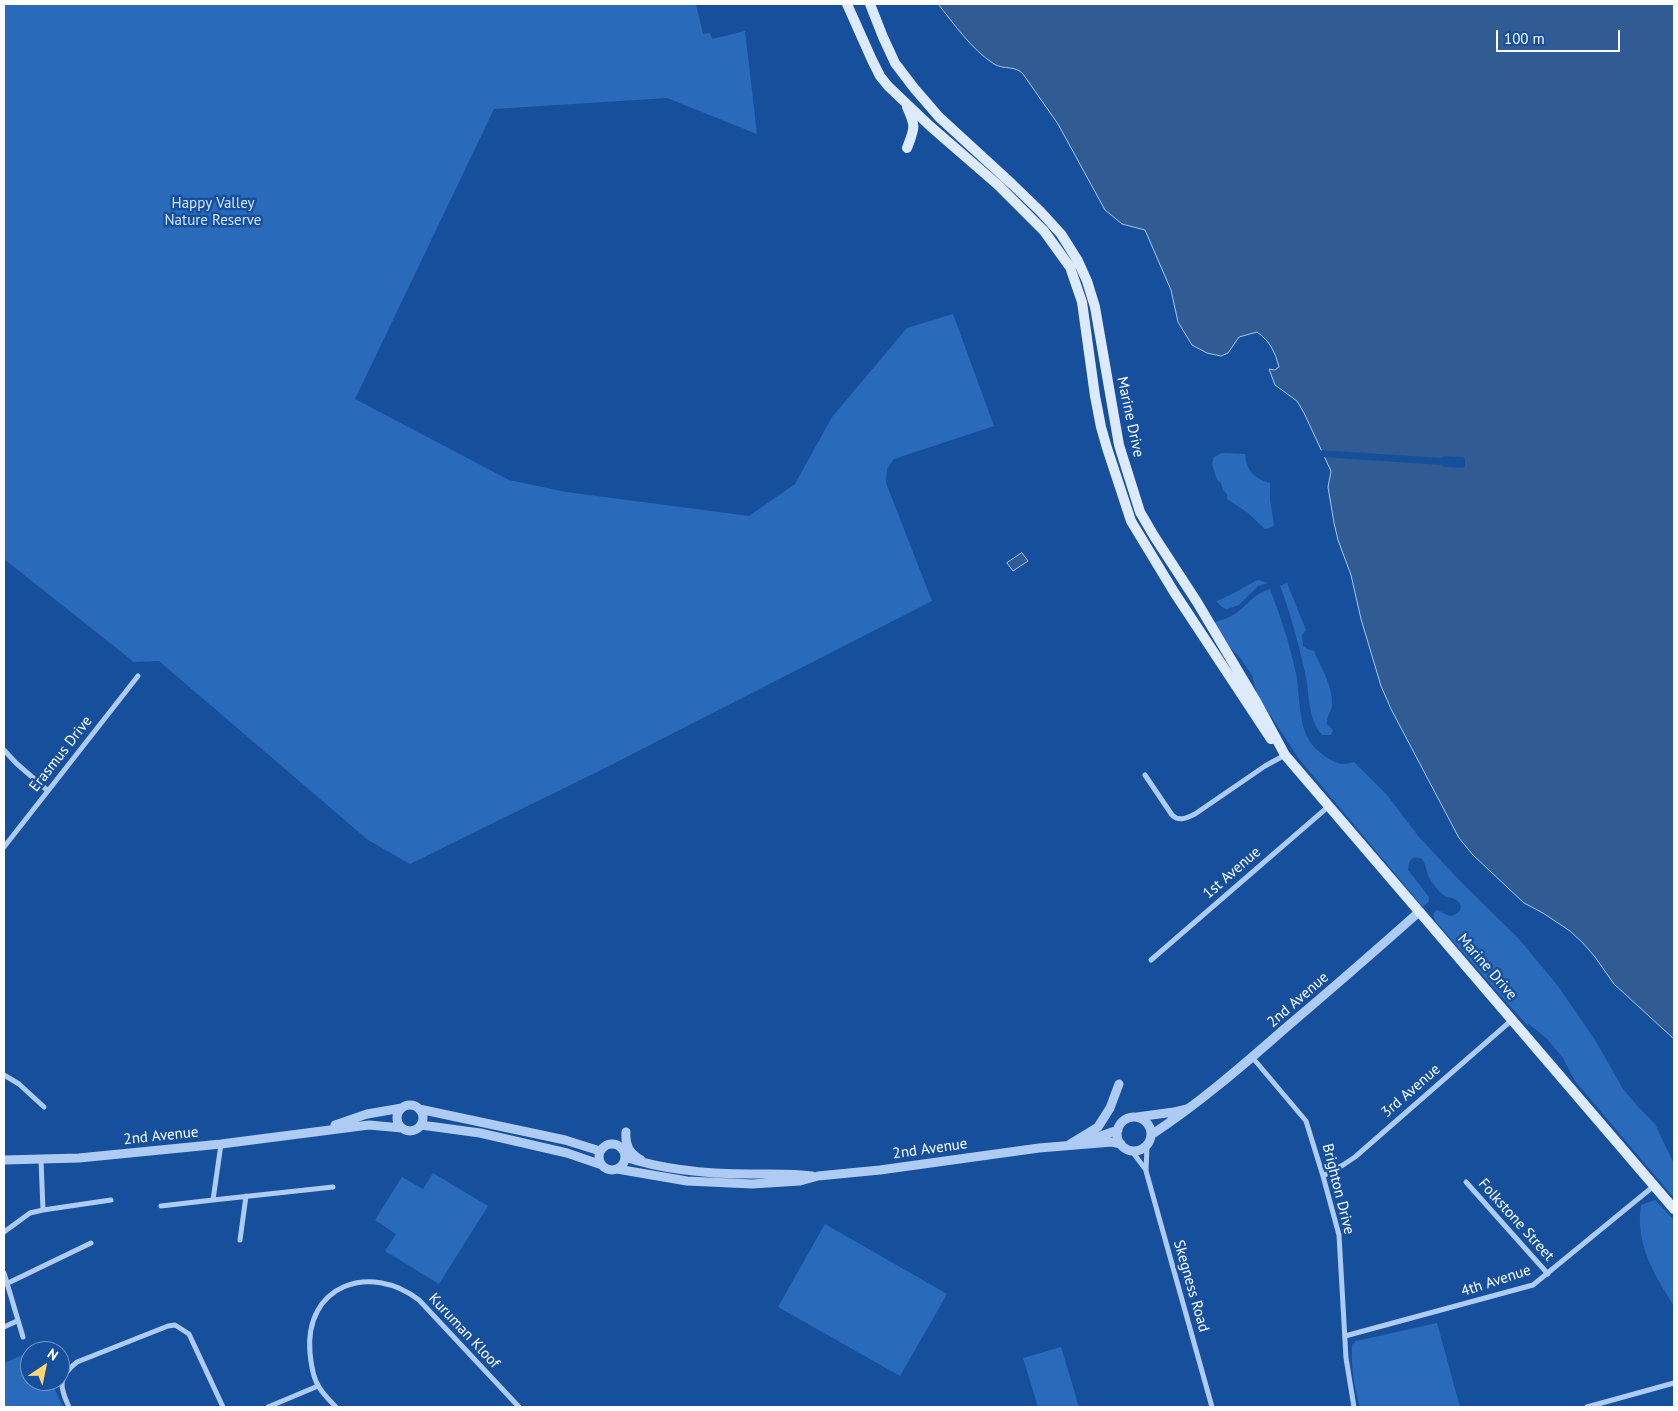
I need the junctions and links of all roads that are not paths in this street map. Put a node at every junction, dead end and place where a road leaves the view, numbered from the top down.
1 (847, 4) edge
2 (870, 4) edge
3 (904, 101) junction
4 (907, 148) dead end
5 (138, 676) dead end
6 (1278, 744) junction
7 (4, 750) edge
8 (1285, 755) junction
9 (1145, 775) dead end
10 (48, 791) junction
11 (1329, 806) junction
12 (4, 847) edge
13 (1419, 912) junction
14 (1151, 960) dead end
15 (1513, 1019) junction
16 (1252, 1057) junction
17 (4, 1075) edge
18 (1119, 1084) dead end
19 (1193, 1106) junction
20 (44, 1107) dead end
21 (402, 1108) junction
22 (419, 1109) junction
23 (1136, 1117) junction
24 (421, 1126) junction
25 (402, 1128) junction
26 (320, 1130) junction
27 (1118, 1130) junction
28 (626, 1132) dead end
29 (1151, 1135) junction
30 (221, 1144) junction
31 (1121, 1144) junction
32 (1072, 1145) junction
33 (1147, 1146) junction
34 (1131, 1150) junction
35 (600, 1151) junction
36 (624, 1157) junction
37 (4, 1160) edge
38 (42, 1160) junction
39 (602, 1165) junction
40 (663, 1166) junction
41 (616, 1169) junction
42 (1146, 1171) junction
43 (736, 1174) junction
44 (818, 1176) junction
45 (1323, 1176) junction
46 (1466, 1182) dead end
47 (736, 1184) junction
48 (1655, 1185) junction
49 (333, 1187) dead end
50 (246, 1196) junction
51 (111, 1200) dead end
52 (213, 1200) junction
53 (161, 1206) dead end
54 (1674, 1209) edge
55 (43, 1210) junction
56 (4, 1232) edge
57 (240, 1240) dead end
58 (91, 1243) dead end
59 (4, 1273) edge
60 (1548, 1274) junction
61 (6, 1284) junction
62 (17, 1322) junction
63 (4, 1327) edge
64 (1345, 1336) junction
65 (23, 1337) dead end
66 (1674, 1383) edge
67 (318, 1386) junction
68 (69, 1407) edge
69 (223, 1407) edge
70 (268, 1407) edge
71 (336, 1407) edge
72 (519, 1407) edge
73 (1212, 1407) edge
74 (1354, 1407) edge
75 (1588, 1407) edge

1 - 3 main road, Marine Drive
2 - 6 main road, Marine Drive
3 - 4 main road
3 - 6 main road, Marine Drive
5 - 10 street, Erasmus Drive
6 - 8 main road, Marine Drive
7 - 10 street
8 - 9 street
8 - 11 main road, Marine Drive
10 - 12 street, Erasmus Drive
11 - 13 main road, Marine Drive
11 - 14 street, 1st Avenue
13 - 15 main road, Marine Drive
13 - 16 street, 2nd Avenue
15 - 45 street, 3rd Avenue
15 - 48 main road, Marine Drive
16 - 19 street, 2nd Avenue
16 - 45 street, Brighton Drive
17 - 20 street
18 - 32 street
19 - 23 street, 2nd Avenue
19 - 29 street, 2nd Avenue
21 - 22 street, 2nd Avenue
21 - 25 street
21 - 26 street, 2nd Avenue
22 - 24 street
22 - 35 street, 2nd Avenue
23 - 27 street
23 - 29 street
24 - 25 street, 2nd Avenue
24 - 39 street, 2nd Avenue
25 - 26 street, 2nd Avenue
26 - 30 street, 2nd Avenue
27 - 31 street
27 - 32 street, 2nd Avenue
28 - 40 street
29 - 33 street
30 - 38 street, 2nd Avenue
30 - 52 street
31 - 32 street, 2nd Avenue
31 - 34 street
32 - 44 street, 2nd Avenue
33 - 34 street
33 - 42 street, Skegness Road
34 - 42 street, Skegness Road
35 - 36 street, 2nd Avenue
35 - 39 street
36 - 40 street, 2nd Avenue
36 - 41 street
37 - 38 street, 2nd Avenue
38 - 55 street
39 - 41 street, 2nd Avenue
40 - 43 street, 2nd Avenue
41 - 47 street, 2nd Avenue
42 - 73 street, Skegness Road
43 - 44 street, 2nd Avenue
43 - 47 street
44 - 47 street, 2nd Avenue
45 - 64 street, Brighton Drive
46 - 60 street, Folkstone Street
48 - 54 main road, Marine Drive
48 - 60 street, 4th Avenue
49 - 50 street
50 - 52 street
50 - 57 street
51 - 55 street
52 - 53 street
55 - 56 street
58 - 61 street
59 - 61 street
60 - 64 street, 4th Avenue
61 - 62 street
62 - 63 street
62 - 65 street
64 - 74 street, Brighton Drive
66 - 75 street
67 - 70 street
67 - 71 street
67 - 72 street, Kuruman Kloof
68 - 69 street

